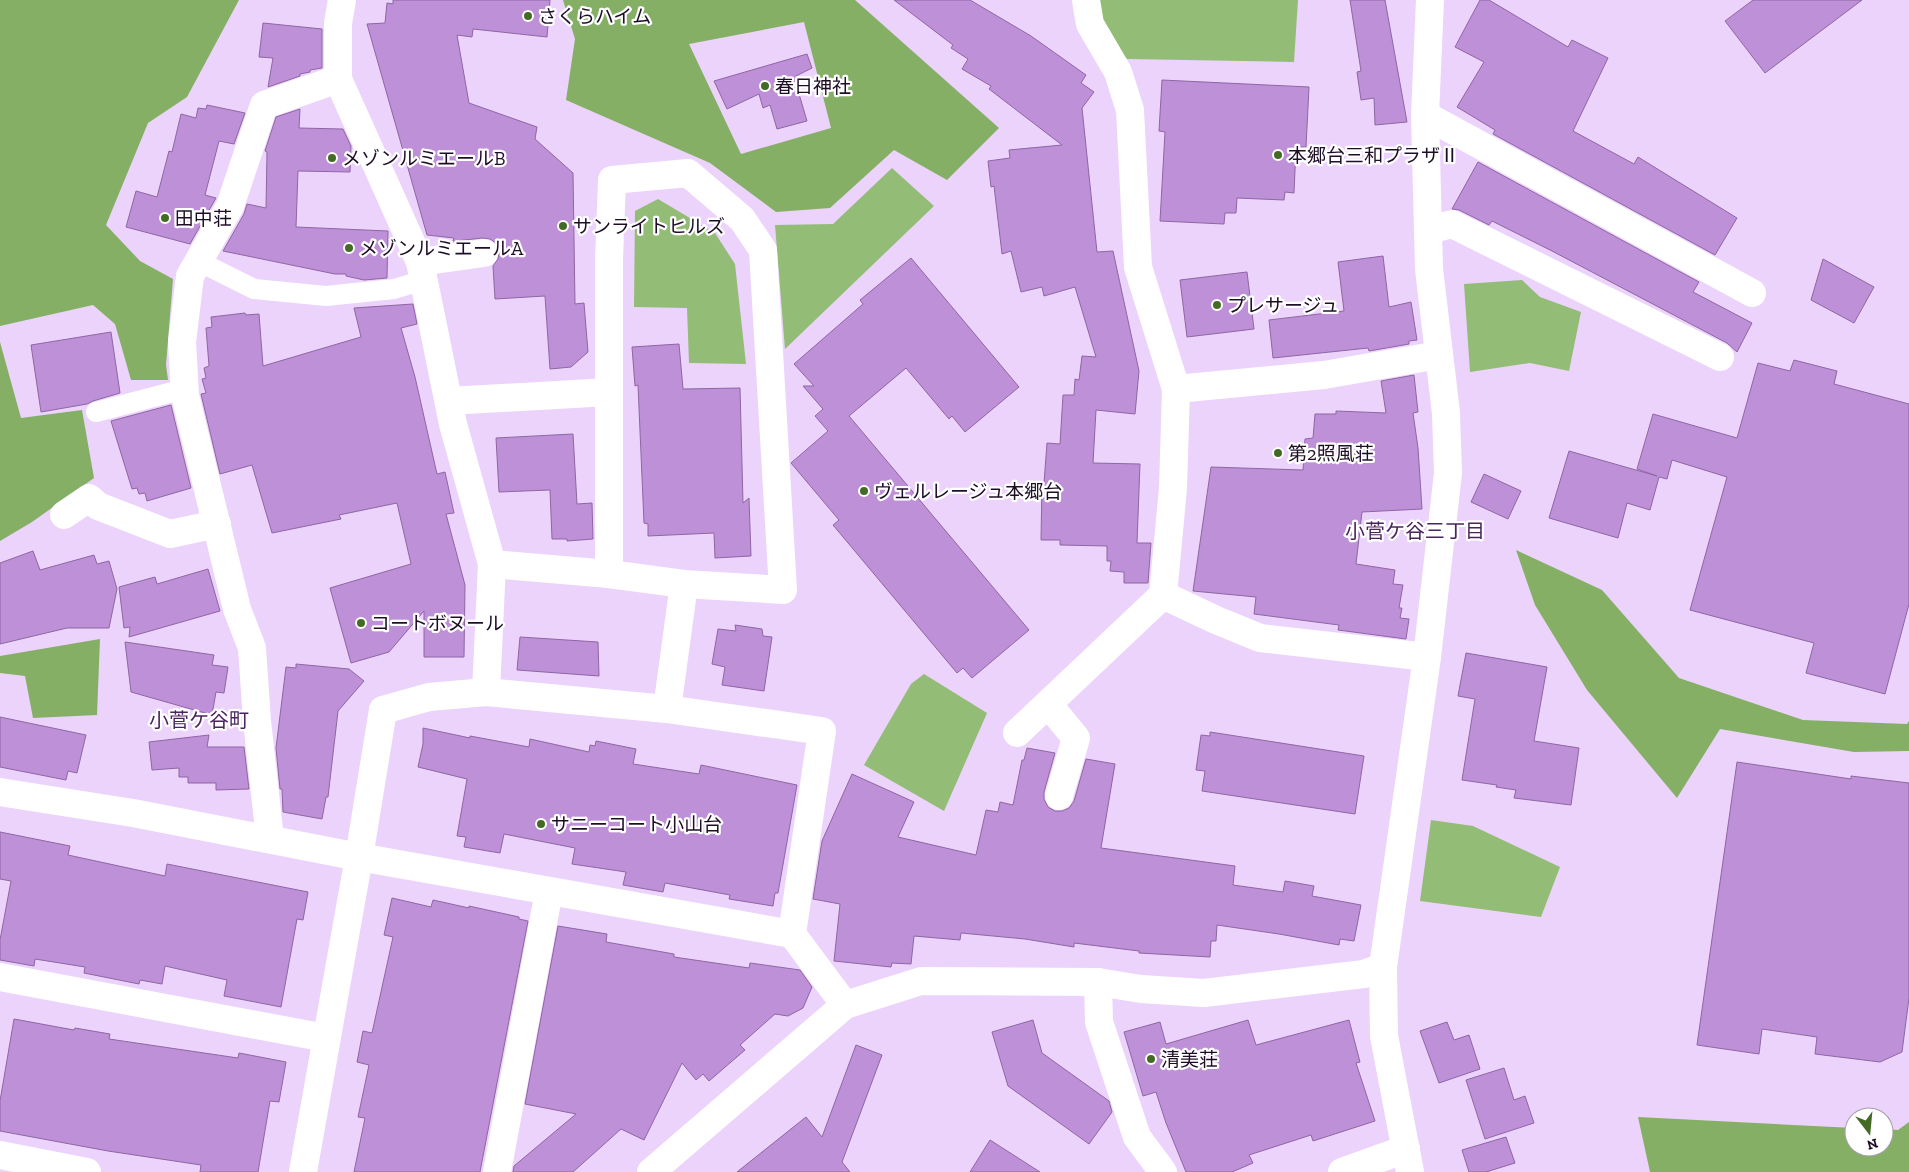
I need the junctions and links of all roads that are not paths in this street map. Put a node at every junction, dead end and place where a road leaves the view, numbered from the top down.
1 (342, 0) edge
2 (1086, 0) edge
3 (1430, 0) edge
4 (338, 79) junction
5 (1425, 115) junction
6 (1429, 230) junction
7 (484, 253) dead end
8 (198, 261) junction
9 (422, 271) junction
10 (1752, 293) dead end
11 (1439, 355) junction
12 (1720, 357) dead end
13 (184, 388) junction
14 (1176, 389) junction
15 (610, 392) junction
16 (449, 401) junction
17 (96, 412) dead end
18 (64, 515) dead end
19 (216, 524) junction
20 (492, 564) junction
21 (609, 574) junction
22 (684, 584) junction
23 (1163, 594) junction
24 (1427, 657) junction
25 (486, 692) junction
26 (1048, 704) junction
27 (668, 709) junction
28 (1017, 733) dead end
29 (0, 792) edge
30 (1059, 796) dead end
31 (270, 839) junction
32 (359, 857) junction
33 (550, 892) junction
34 (792, 934) junction
35 (1383, 968) junction
36 (0, 977) edge
37 (1098, 982) junction
38 (845, 1005) junction
39 (326, 1038) junction
40 (0, 1155) edge
41 (1408, 1160) edge
42 (659, 1169) edge
43 (87, 1172) edge
44 (303, 1172) edge
45 (497, 1172) edge
46 (1163, 1172) edge
47 (1342, 1172) edge

1 - 4 street
2 - 14 street
3 - 5 street
4 - 8 street
4 - 9 street
5 - 6 street
5 - 10 street
6 - 11 street
6 - 12 street
7 - 9 street
8 - 9 lane
8 - 13 street
9 - 16 street
11 - 14 street
11 - 24 street
13 - 17 lane
13 - 19 street
14 - 23 street
15 - 16 street
15 - 21 street
15 - 22 street
16 - 20 street
18 - 19 street
19 - 31 street
20 - 21 street
20 - 25 street
21 - 22 street
22 - 27 street
23 - 24 street
23 - 26 street
24 - 35 street
25 - 27 street
25 - 32 street
26 - 28 street
26 - 30 street
27 - 34 street
29 - 31 street
31 - 32 street
32 - 33 street
32 - 39 street
33 - 34 street
33 - 45 street
34 - 38 street
35 - 37 street
35 - 41 street
36 - 39 street
37 - 38 street
37 - 46 street
38 - 42 street
39 - 44 street
40 - 43 street
41 - 47 street

